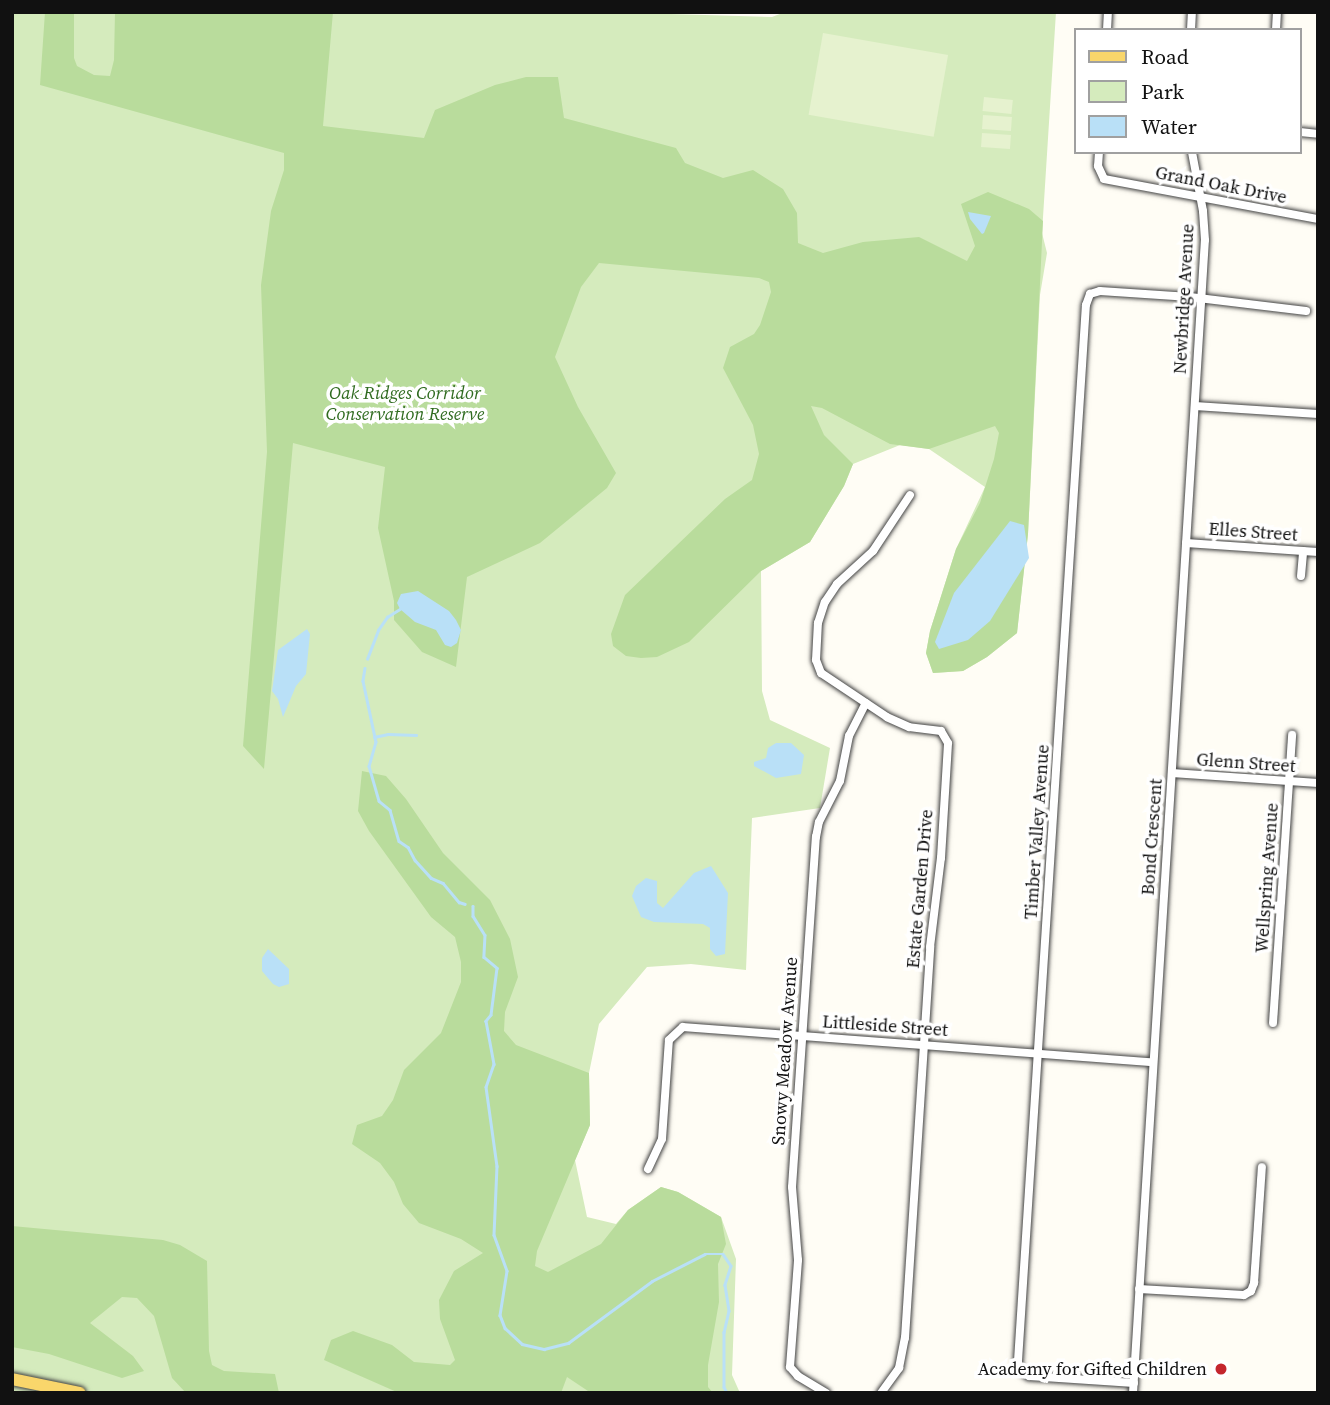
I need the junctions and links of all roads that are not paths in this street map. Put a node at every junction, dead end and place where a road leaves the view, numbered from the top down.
1 (1099, 154) edge
2 (1192, 154) edge
3 (1201, 198) junction
4 (1318, 219) edge
5 (1202, 298) junction
6 (1306, 311) dead end
7 (1195, 406) junction
8 (1318, 414) edge
9 (910, 495) dead end
10 (1186, 543) junction
11 (1303, 551) junction
12 (1318, 552) edge
13 (1301, 576) dead end
14 (866, 703) junction
15 (1292, 735) dead end
16 (1172, 774) junction
17 (1289, 782) junction
18 (1318, 783) edge
19 (1273, 1023) dead end
20 (802, 1037) junction
21 (924, 1045) junction
22 (1038, 1051) junction
23 (1153, 1062) junction
24 (1262, 1167) dead end
25 (648, 1169) dead end
26 (1139, 1289) junction
27 (12, 1379) edge
28 (1133, 1388) edge
29 (80, 1393) edge
30 (826, 1393) edge
31 (881, 1393) edge

1 - 3 street, Grand Oak Drive
2 - 3 street, Newbridge Avenue
3 - 4 street, Grand Oak Drive
3 - 5 street, Newbridge Avenue
5 - 6 street, Timber Valley Avenue
5 - 7 street, Newbridge Avenue
5 - 22 street, Timber Valley Avenue
7 - 8 street
7 - 10 street, Bond Crescent
9 - 14 street, Estate Garden Drive
10 - 11 street, Elles Street
10 - 16 street, Bond Crescent
11 - 12 street, Elles Street
11 - 13 street
14 - 20 street, Snowy Meadow Avenue
14 - 21 street, Estate Garden Drive
15 - 17 street, Wellspring Avenue
16 - 17 street, Glenn Street
16 - 23 street, Bond Crescent
17 - 18 street, Glenn Street
17 - 19 street, Wellspring Avenue
20 - 21 street, Littleside Street
20 - 25 street, Littleside Street
20 - 30 street, Snowy Meadow Avenue
21 - 22 street, Littleside Street
21 - 31 street, Estate Garden Drive
22 - 23 street, Littleside Street
22 - 28 street, Timber Valley Avenue
23 - 26 street, Bond Crescent
24 - 26 street
26 - 28 street, Bond Crescent
27 - 29 main road

